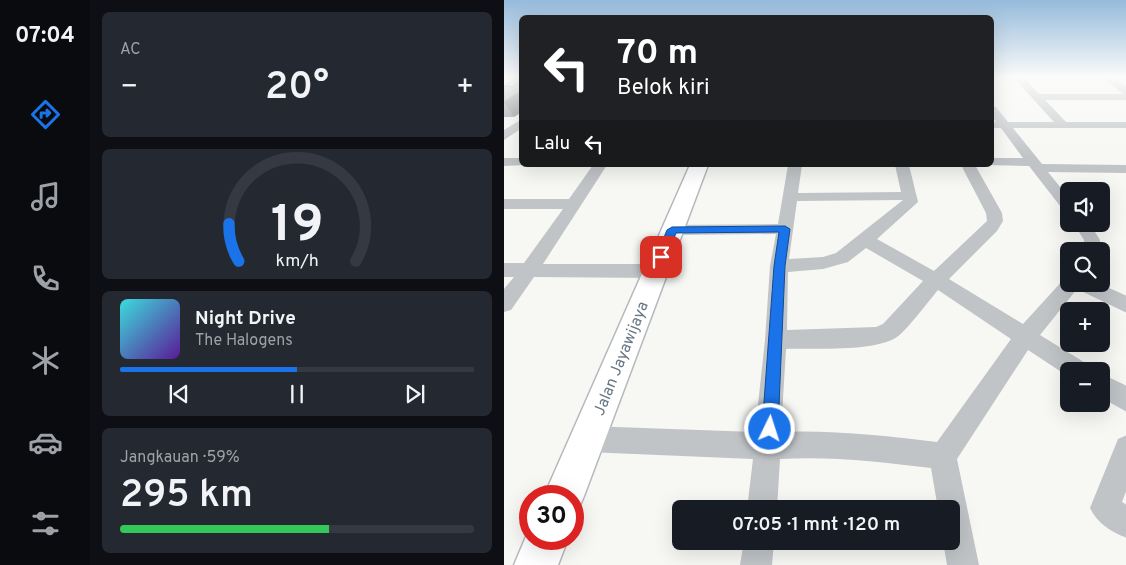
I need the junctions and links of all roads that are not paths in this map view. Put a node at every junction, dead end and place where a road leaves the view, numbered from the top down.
1 (1042, 103) edge
2 (519, 125) edge
3 (998, 125) edge
4 (1063, 125) junction
5 (1126, 125) edge
6 (504, 136) edge
7 (504, 162) edge
8 (519, 162) edge
9 (994, 162) edge
10 (1036, 165) junction
11 (599, 167) edge
12 (698, 167) edge
13 (796, 167) edge
14 (903, 167) edge
15 (969, 167) edge
16 (1125, 170) edge
17 (910, 196) junction
18 (1060, 196) edge
19 (791, 197) junction
20 (504, 204) edge
21 (573, 204) junction
22 (785, 229) junction
23 (672, 230) junction
24 (864, 239) junction
25 (779, 266) junction
26 (504, 270) edge
27 (529, 270) junction
28 (656, 271) junction
29 (936, 280) junction
30 (1064, 292) edge
31 (1099, 292) edge
32 (504, 304) edge
33 (1126, 305) edge
34 (1025, 337) junction
35 (776, 340) junction
36 (1065, 362) edge
37 (1110, 390) edge
38 (1126, 400) edge
39 (587, 439) junction
40 (768, 446) junction
41 (1126, 448) edge
42 (943, 456) junction
43 (568, 485) edge
44 (763, 500) edge
45 (1116, 516) edge
46 (542, 550) edge
47 (758, 550) edge
48 (536, 565) edge
49 (756, 565) edge
50 (963, 565) edge

1 - 4 street
2 - 6 street
3 - 4 street
3 - 10 street
4 - 5 street
7 - 8 street
9 - 10 street
10 - 16 street
10 - 18 street
11 - 21 street
12 - 23 main road, Jalan Jayawijaya
13 - 19 street
14 - 17 street
15 - 29 street
17 - 19 street
17 - 24 street
19 - 22 street
20 - 21 street
21 - 27 street
22 - 23 street
22 - 25 street
23 - 28 main road, Jalan Jayawijaya
24 - 25 street
24 - 29 street
25 - 35 street
26 - 27 street
27 - 28 street
27 - 32 street
28 - 39 main road, Jalan Jayawijaya
29 - 34 street
29 - 35 street
30 - 34 street
31 - 33 street
34 - 36 street
34 - 42 street
35 - 40 street
37 - 38 street
39 - 40 street
39 - 43 main road, Jalan Jayawijaya
40 - 42 street
40 - 44 street
41 - 45 street
42 - 50 street
46 - 48 main road
47 - 49 street

